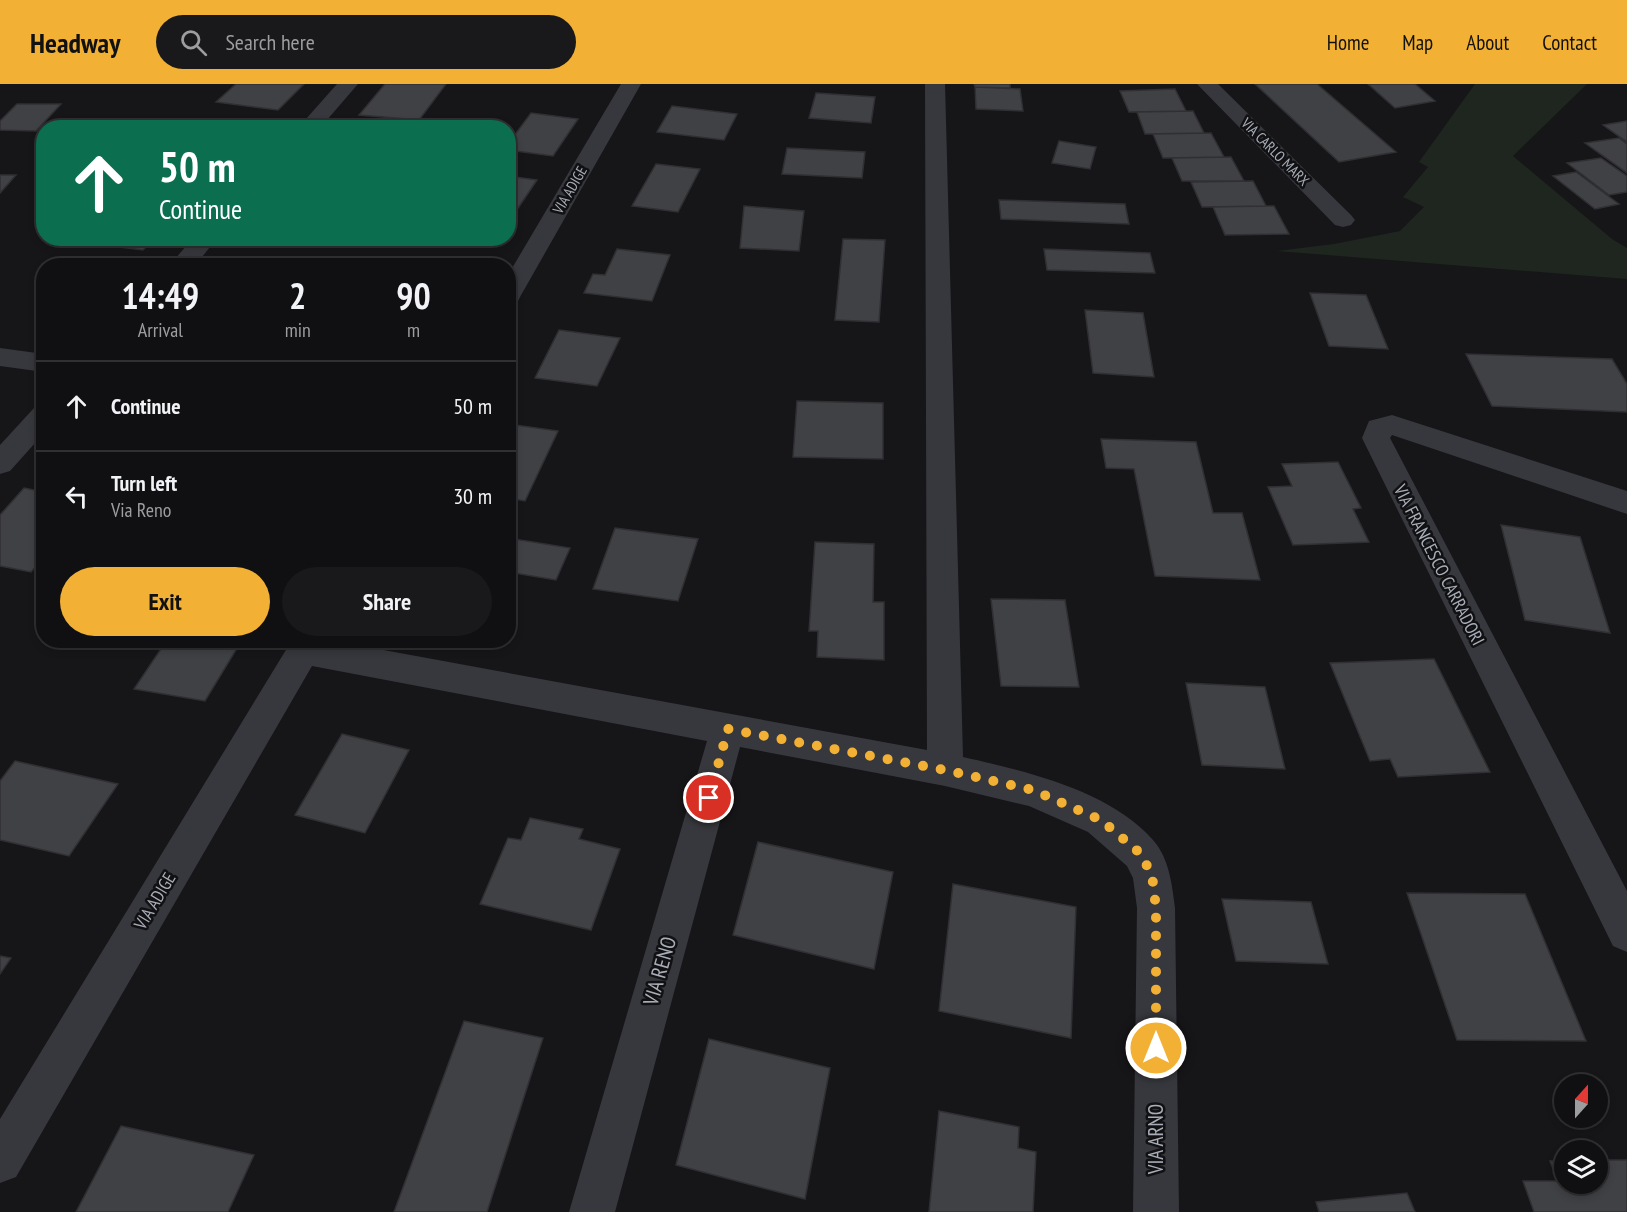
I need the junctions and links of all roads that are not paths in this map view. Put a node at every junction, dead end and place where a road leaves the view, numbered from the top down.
1 (348, 84) edge
2 (631, 84) edge
3 (935, 84) edge
4 (1207, 84) edge
5 (315, 120) edge
6 (1343, 220) dead end
7 (199, 246) edge
8 (188, 258) edge
9 (516, 283) edge
10 (0, 357) edge
11 (36, 362) edge
12 (36, 425) edge
13 (0, 463) edge
14 (1627, 503) edge
15 (306, 648) edge
16 (317, 648) edge
17 (728, 729) junction
18 (945, 770) junction
19 (1627, 932) edge
20 (0, 1161) edge
21 (592, 1212) edge
22 (1156, 1212) edge

1 - 5 street
2 - 9 street, VIA ADIGE
3 - 18 street
4 - 6 street, VIA CARLO MARX
7 - 8 street
10 - 11 street
12 - 13 street
14 - 19 street, VIA FRANCESCO CARRADORI
15 - 20 street, VIA ADIGE
16 - 17 street, VIA ARNO
17 - 18 street, VIA ARNO
17 - 21 street, VIA RENO
18 - 22 street, VIA ARNO

